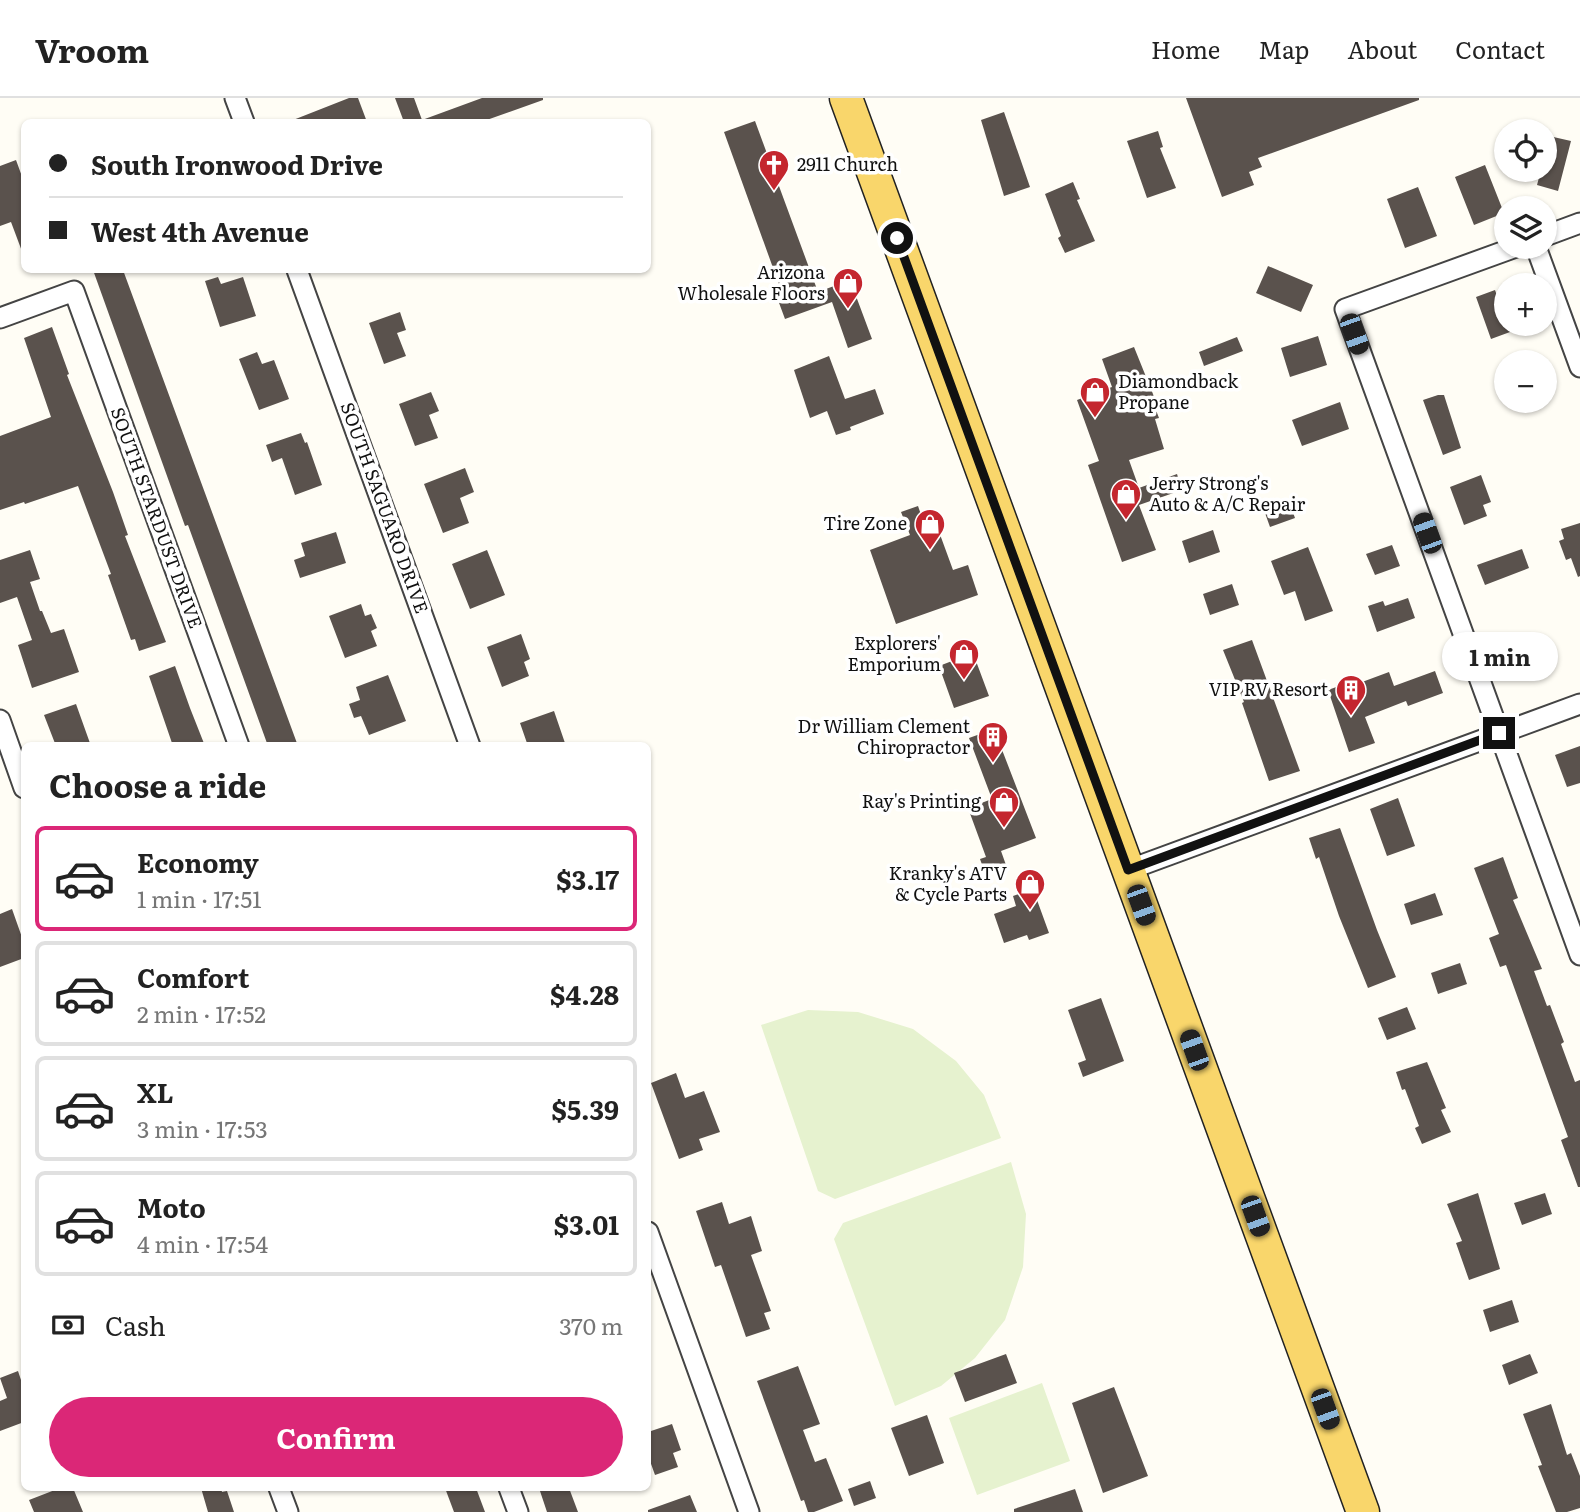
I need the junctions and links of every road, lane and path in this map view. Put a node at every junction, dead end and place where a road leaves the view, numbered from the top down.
1 (235, 98) edge
2 (846, 98) edge
3 (243, 119) edge
4 (1580, 223) edge
5 (1557, 232) edge
6 (1494, 255) edge
7 (1540, 259) edge
8 (298, 273) edge
9 (0, 318) edge
10 (1580, 367) edge
11 (1580, 704) edge
12 (0, 720) edge
13 (1499, 733) junction
14 (238, 742) edge
15 (469, 742) edge
16 (21, 780) edge
17 (1128, 870) junction
18 (1580, 955) edge
19 (651, 1240) edge
20 (280, 1491) edge
21 (510, 1491) edge
22 (288, 1512) edge
23 (517, 1512) edge
24 (749, 1512) edge
25 (1363, 1512) edge

1 - 3 street
2 - 17 main road
4 - 5 street
6 - 13 street
7 - 10 street
8 - 15 street, SOUTH SAGUARO DRIVE
9 - 14 street, SOUTH STARDUST DRIVE
11 - 13 street
12 - 16 street
13 - 17 street
13 - 18 street
17 - 25 main road
19 - 24 street
20 - 22 street
21 - 23 street

